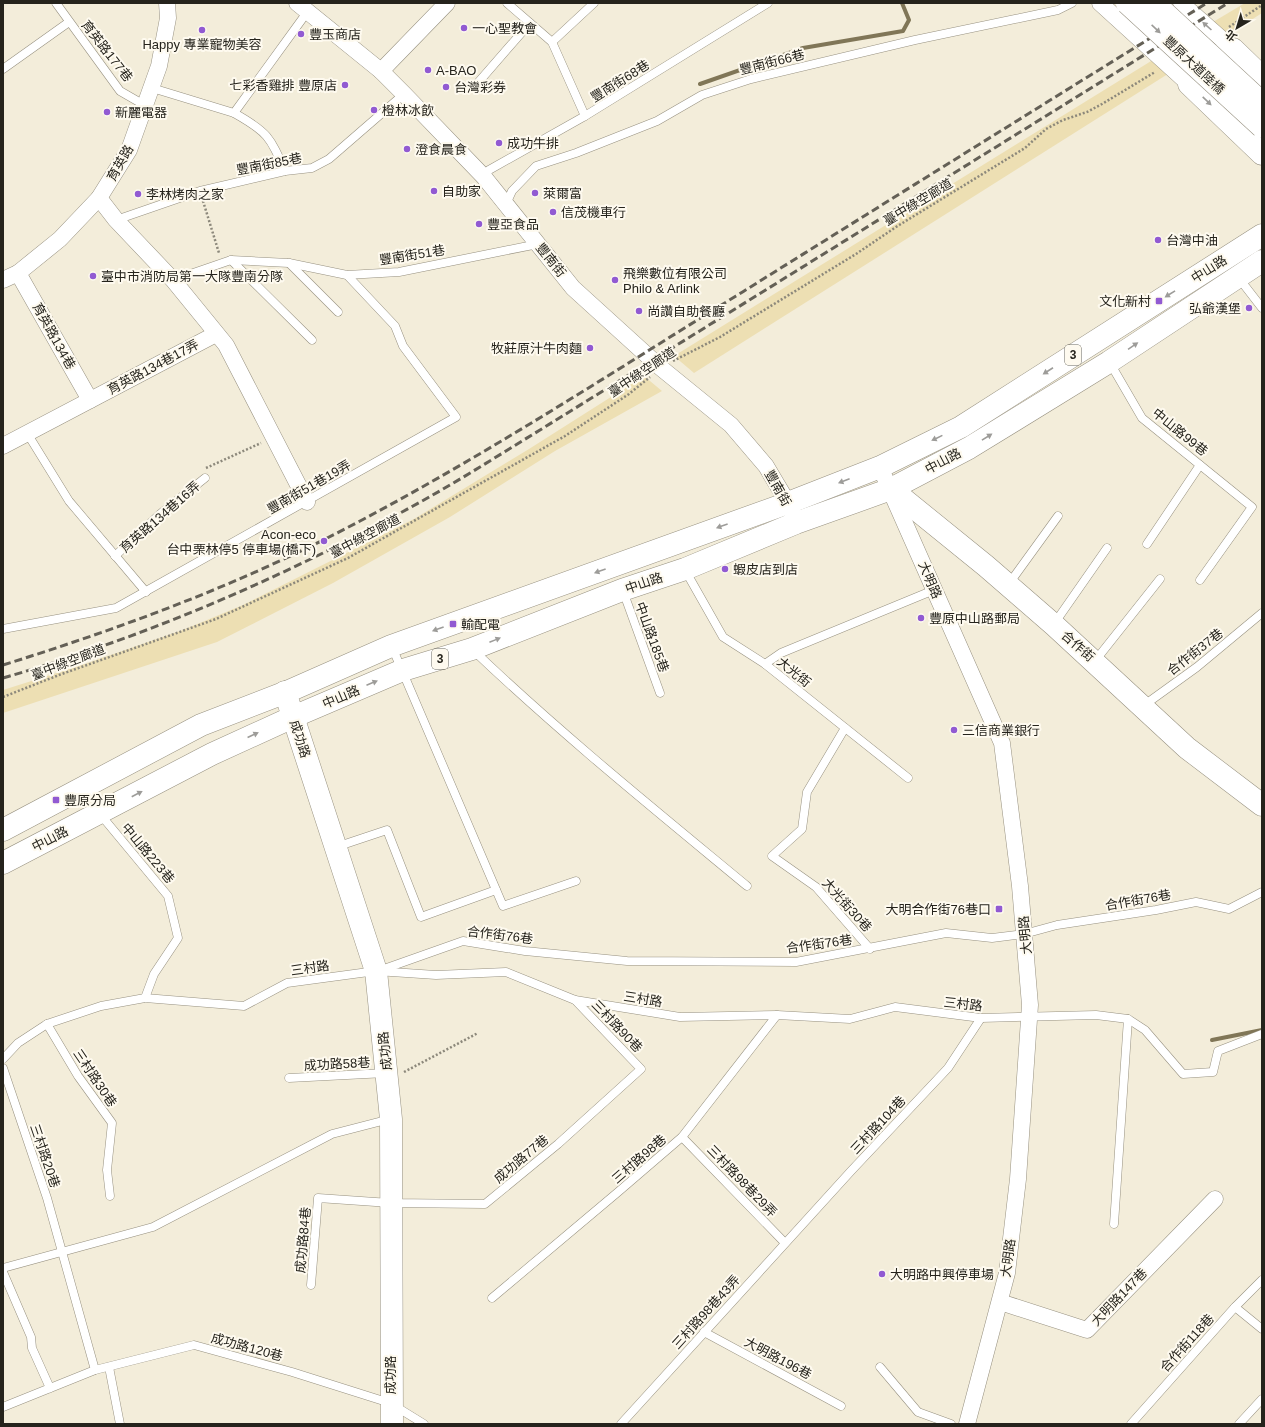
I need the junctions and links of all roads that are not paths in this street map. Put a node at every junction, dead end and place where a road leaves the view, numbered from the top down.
1 (56, 3) edge
2 (167, 3) edge
3 (447, 3) edge
4 (507, 3) edge
5 (594, 3) edge
6 (768, 3) edge
7 (1072, 3) edge
8 (1100, 3) edge
9 (1127, 3) edge
10 (1154, 3) edge
11 (1181, 3) edge
12 (302, 7) edge
13 (69, 22) junction
14 (530, 23) junction
15 (552, 42) junction
16 (1233, 49) junction
17 (3, 68) edge
18 (381, 71) junction
19 (1262, 77) edge
20 (1189, 84) junction
21 (476, 85) dead end
22 (152, 88) junction
23 (404, 94) junction
24 (1262, 103) edge
25 (146, 106) junction
26 (234, 113) junction
27 (585, 116) junction
28 (1262, 127) edge
29 (1262, 154) edge
30 (285, 171) junction
31 (484, 177) junction
32 (99, 198) junction
33 (506, 204) junction
34 (116, 220) junction
35 (1262, 236) edge
36 (538, 244) junction
37 (231, 260) junction
38 (1262, 261) edge
39 (289, 263) junction
40 (18, 273) junction
41 (347, 275) junction
42 (1238, 276) junction
43 (3, 280) edge
44 (172, 280) junction
45 (1262, 308) edge
46 (338, 312) dead end
47 (216, 334) junction
48 (312, 340) dead end
49 (1109, 362) junction
50 (90, 400) junction
51 (27, 433) junction
52 (3, 446) edge
53 (1200, 465) junction
54 (880, 467) junction
55 (206, 478) road end
56 (891, 489) junction
57 (307, 502) junction
58 (788, 502) junction
59 (1058, 516) dead end
60 (796, 522) junction
61 (1147, 544) dead end
62 (1107, 548) dead end
63 (115, 556) junction
64 (685, 569) junction
65 (1160, 579) dead end
66 (1200, 580) dead end
67 (1008, 586) junction
68 (622, 590) junction
69 (934, 590) junction
70 (146, 592) junction
71 (1261, 617) edge
72 (1054, 625) junction
73 (3, 629) edge
74 (391, 646) junction
75 (472, 649) junction
76 (1095, 662) junction
77 (765, 664) junction
78 (403, 670) junction
79 (285, 692) junction
80 (660, 693) dead end
81 (1141, 707) junction
82 (293, 717) junction
83 (845, 728) junction
84 (908, 778) dead end
85 (1262, 805) edge
86 (100, 813) junction
87 (3, 830) edge
88 (335, 847) junction
89 (3, 863) edge
90 (576, 881) dead end
91 (747, 886) dead end
92 (496, 890) junction
93 (1262, 892) edge
94 (1024, 934) junction
95 (870, 949) junction
96 (376, 971) junction
97 (145, 998) junction
98 (575, 1000) junction
99 (777, 1015) junction
100 (1030, 1017) junction
101 (981, 1018) junction
102 (1128, 1019) junction
103 (46, 1024) junction
104 (1262, 1034) edge
105 (3, 1060) edge
106 (3, 1068) edge
107 (641, 1068) joint
108 (388, 1073) junction
109 (288, 1078) dead end
110 (391, 1118) junction
111 (682, 1137) junction
112 (110, 1196) dead end
113 (1215, 1199) dead end
114 (390, 1203) junction
115 (1114, 1224) dead end
116 (785, 1243) junction
117 (63, 1252) junction
118 (3, 1268) edge
119 (3, 1272) edge
120 (1262, 1280) edge
121 (311, 1285) dead end
122 (492, 1298) dead end
123 (1000, 1302) junction
124 (1235, 1307) junction
125 (1262, 1328) edge
126 (704, 1332) junction
127 (108, 1367) junction
128 (880, 1367) dead end
129 (95, 1370) junction
130 (50, 1388) junction
131 (1262, 1399) edge
132 (841, 1406) dead end
133 (3, 1407) edge
134 (391, 1414) edge
135 (120, 1424) edge
136 (424, 1424) edge
137 (621, 1424) edge
138 (951, 1424) edge
139 (967, 1424) edge
140 (1131, 1424) edge
141 (1239, 1424) edge

1 - 13 lane, 育英路177巷
2 - 22 street, 育英路
3 - 18 street
4 - 14 lane
5 - 15 lane
6 - 27 lane, 豐南街68巷
7 - 33 lane, 豐南街66巷
8 - 20 street
9 -> 28 main road, 豐原大道陸橋, bridge
10 - 24 main road, 豐原大道陸橋, bridge
16 -> 11 street
12 - 18 street, 豐南街
12 - 26 lane
13 - 17 lane
13 - 25 lane, 育英路177巷
14 - 15 lane
14 - 21 lane
15 - 27 lane
16 - 19 main road
16 - 20 main road
18 - 23 street, 豐南街
20 -> 29 main road
22 - 25 street, 育英路
22 - 26 lane
23 - 30 lane, 豐南街85巷
23 - 31 street, 豐南街
25 - 32 street, 育英路
26 - 30 lane
27 - 31 lane, 豐南街68巷
30 - 34 lane, 豐南街85巷
31 - 33 street, 豐南街
32 - 34 street
32 - 40 street, 育英路
33 - 36 street, 豐南街
34 - 44 street
35 -> 54 main road, 中山路 / 3
36 - 41 lane, 豐南街51巷
36 - 58 street, 豐南街
37 - 39 lane, 豐南街51巷
37 - 44 lane, 豐南街51巷
37 - 48 lane
38 - 42 main road, 中山路 / 3
39 - 41 lane, 豐南街51巷
39 - 46 lane
40 - 43 street, 育英路
40 - 50 street, 育英路134巷
41 - 57 lane, 豐南街51巷19弄
42 - 45 lane
49 -> 42 main road, 中山路 / 3
44 - 47 street
47 - 50 street, 育英路134巷17弄
47 - 57 street
49 - 53 lane, 中山路99巷
56 -> 49 main road, 中山路 / 3
50 - 51 street
51 - 52 street
51 - 63 lane, 育英路134巷16弄
53 - 61 lane
53 - 66 lane, 中山路99巷
54 - 56 street, 大明路
54 -> 58 main road, 中山路 / 3
55 - 63 lane, 育英路134巷16弄
56 - 60 main road, 中山路 / 3
56 - 67 main road, 合作街
56 - 69 street, 大明路
57 - 70 lane, 豐南街51巷19弄
58 - 60 street, 豐南街
58 -> 74 main road, 中山路 / 3
59 - 67 lane
60 - 64 main road, 中山路 / 3
62 - 72 lane
63 - 70 lane, 育英路134巷16弄
64 - 68 main road, 中山路 / 3
64 - 77 lane, 大光街
65 - 76 lane
67 - 72 main road, 合作街
75 -> 68 main road, 中山路 / 3
68 - 80 lane, 中山路185巷
69 - 77 lane
69 - 94 street, 大明路
70 - 73 lane, 豐南街51巷19弄
71 - 81 lane, 合作街37巷
72 - 76 main road, 合作街
74 - 78 lane
74 - 79 main road, 中山路 / 3
75 - 78 main road, 中山路 / 3
75 - 91 lane
76 - 81 main road, 合作街
77 - 83 lane, 大光街
82 -> 78 main road, 中山路 / 3
78 - 92 lane
79 - 82 main road, 成功路
79 - 87 main road, 中山路 / 3
81 - 85 main road, 合作街
86 -> 82 main road, 中山路 / 3
82 - 88 main road, 成功路
83 - 84 lane, 大光街
83 - 95 lane, 大光街30巷
86 - 89 main road, 中山路 / 3
86 - 97 lane, 中山路223巷
88 - 92 lane
88 - 96 main road, 成功路
90 - 92 lane
93 - 94 lane, 合作街76巷
94 - 95 lane, 合作街76巷
94 - 100 street, 大明路
95 - 96 lane, 合作街76巷
96 - 97 lane, 三村路
96 - 98 lane, 三村路
96 - 108 main road, 成功路
97 - 103 lane, 三村路
98 - 99 lane, 三村路
98 - 107 lane, 三村路90巷
99 - 101 lane, 三村路
99 - 111 lane, 三村路98巷
100 - 101 lane, 三村路
100 - 102 lane, 三村路
100 - 123 street, 大明路
101 - 116 lane, 三村路104巷
102 - 104 lane, 三村路
102 - 115 lane
103 - 105 lane, 三村路
103 - 112 lane, 三村路30巷
106 - 117 lane, 三村路20巷
107 - 114 lane, 成功路77巷
108 - 109 lane, 成功路58巷
108 - 110 main road, 成功路
110 - 114 main road, 成功路
110 - 117 lane
111 - 116 lane, 三村路98巷29弄
111 - 122 lane, 三村路98巷
113 - 123 street, 大明路147巷
114 - 121 lane, 成功路84巷
114 - 134 main road, 成功路
116 - 126 lane, 三村路98巷43弄
117 - 118 lane
117 - 129 lane, 三村路20巷
119 - 130 lane
120 - 124 lane, 合作街118巷
123 - 139 street, 大明路
124 - 125 lane
124 - 140 lane, 合作街118巷
126 - 132 lane, 大明路196巷
126 - 137 lane, 三村路98巷43弄
127 - 129 lane, 成功路120巷
127 - 134 lane, 成功路120巷
127 - 135 lane
128 - 138 lane
129 - 130 lane, 成功路120巷
130 - 133 lane, 成功路120巷
131 - 141 lane
134 - 136 lane, 成功路120巷

